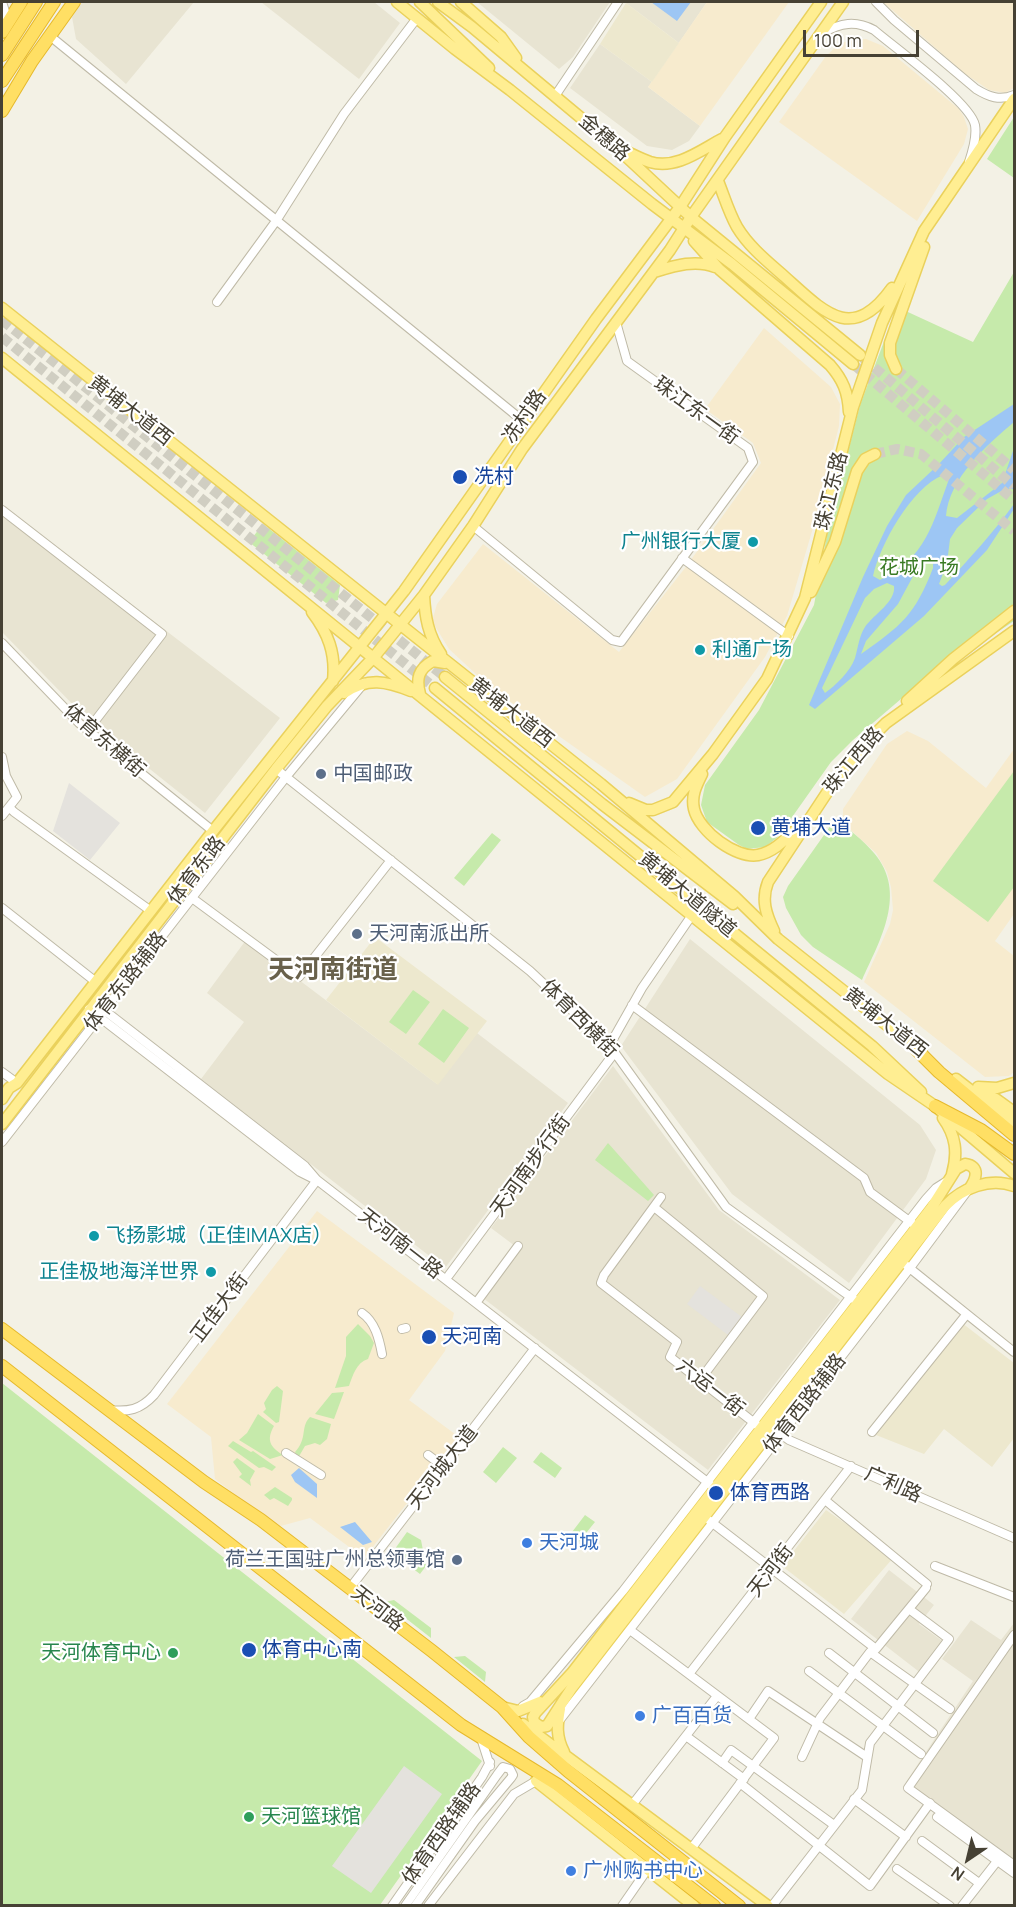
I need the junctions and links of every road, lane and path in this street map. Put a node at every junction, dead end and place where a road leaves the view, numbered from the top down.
1 (2, 2) edge
2 (21, 2) edge
3 (36, 2) edge
4 (54, 2) edge
5 (74, 2) edge
6 (397, 2) edge
7 (420, 2) edge
8 (438, 2) edge
9 (461, 2) edge
10 (618, 2) edge
11 (821, 2) edge
12 (843, 2) edge
13 (876, 2) edge
14 (814, 7) edge
15 (417, 18) junction
16 (6, 33) edge
17 (819, 35) junction
18 (50, 36) junction
19 (2, 55) edge
20 (525, 71) junction
21 (2, 81) edge
22 (510, 90) junction
23 (555, 96) junction
24 (1014, 97) edge
25 (2, 111) edge
26 (725, 137) junction
27 (617, 147) junction
28 (967, 169) junction
29 (718, 180) junction
30 (947, 198) junction
31 (680, 207) junction
32 (691, 217) junction
33 (671, 219) junction
34 (276, 221) junction
35 (685, 229) junction
36 (908, 266) junction
37 (719, 269) junction
38 (654, 272) junction
39 (217, 302) dead end
40 (3, 312) edge
41 (616, 322) junction
42 (2, 358) edge
43 (896, 369) tunnel mouth
44 (523, 421) junction
45 (848, 428) junction
46 (875, 454) tunnel mouth
47 (2, 510) edge
48 (473, 526) junction
49 (682, 558) junction
50 (424, 595) junction
51 (300, 598) junction
52 (1014, 611) edge
53 (386, 614) junction
54 (399, 625) junction
55 (1014, 631) edge
56 (789, 636) junction
57 (2, 643) edge
58 (360, 646) junction
59 (374, 657) junction
60 (448, 664) junction
61 (445, 677) tunnel mouth
62 (333, 681) junction
63 (364, 682) junction
64 (435, 688) tunnel mouth
65 (420, 695) junction
66 (327, 706) junction
67 (886, 723) junction
68 (88, 730) junction
69 (713, 754) junction
70 (2, 757) edge
71 (276, 769) junction
72 (286, 777) junction
73 (601, 784) junction
74 (9, 807) junction
75 (814, 812) junction
76 (2, 816) edge
77 (213, 831) junction
78 (391, 860) junction
79 (192, 898) junction
80 (2, 908) edge
81 (151, 911) junction
82 (692, 915) junction
83 (778, 939) junction
84 (96, 982) junction
85 (632, 1005) junction
86 (92, 1006) junction
87 (102, 1014) junction
88 (612, 1041) dead end
89 (916, 1049) junction
90 (612, 1056) dead end
91 (2, 1072) edge
92 (1014, 1083) edge
93 (963, 1084) junction
94 (9, 1085) edge
95 (2, 1099) edge
96 (936, 1106) junction
97 (1014, 1112) edge
98 (2, 1124) edge
99 (1014, 1124) edge
100 (1014, 1135) edge
101 (2, 1142) edge
102 (1014, 1154) edge
103 (1014, 1173) edge
104 (951, 1179) junction
105 (317, 1180) junction
106 (1014, 1186) edge
107 (969, 1189) junction
108 (661, 1197) dead end
109 (654, 1207) junction
110 (913, 1224) junction
111 (518, 1246) dead end
112 (906, 1265) junction
113 (449, 1275) dead end
114 (855, 1300) junction
115 (476, 1303) junction
116 (362, 1313) dead end
117 (966, 1315) junction
118 (2, 1329) edge
119 (535, 1348) junction
120 (1014, 1352) edge
121 (382, 1354) dead end
122 (2, 1366) edge
123 (700, 1380) junction
124 (109, 1410) junction
125 (767, 1429) junction
126 (872, 1432) dead end
127 (286, 1453) dead end
128 (428, 1455) dead end
129 (852, 1466) junction
130 (444, 1467) junction
131 (321, 1475) dead end
132 (712, 1485) junction
133 (825, 1500) junction
134 (709, 1520) junction
135 (1014, 1538) edge
136 (936, 1566) dead end
137 (773, 1568) junction
138 (350, 1588) junction
139 (1014, 1597) edge
140 (909, 1609) junction
141 (630, 1630) junction
142 (1014, 1635) edge
143 (572, 1651) junction
144 (829, 1653) dead end
145 (582, 1660) junction
146 (809, 1671) dead end
147 (689, 1674) junction
148 (717, 1695) junction
149 (557, 1699) junction
150 (502, 1707) junction
151 (950, 1709) dead end
152 (749, 1719) junction
153 (553, 1724) junction
154 (933, 1733) dead end
155 (686, 1736) junction
156 (481, 1738) junction
157 (510, 1754) junction
158 (921, 1754) dead end
159 (566, 1755) junction
160 (802, 1757) dead end
161 (867, 1757) junction
162 (490, 1762) junction
163 (722, 1762) junction
164 (753, 1766) junction
165 (536, 1780) junction
166 (742, 1781) junction
167 (558, 1785) junction
168 (487, 1790) junction
169 (854, 1799) junction
170 (492, 1801) junction
171 (930, 1803) junction
172 (632, 1805) junction
173 (937, 1817) dead end
174 (834, 1825) junction
175 (906, 1837) junction
176 (922, 1841) dead end
177 (691, 1849) junction
178 (998, 1860) junction
179 (1014, 1865) edge
180 (897, 1869) dead end
181 (647, 1870) junction
182 (1014, 1873) edge
183 (980, 1883) junction
184 (736, 1902) edge
185 (392, 1905) edge
186 (405, 1905) edge
187 (415, 1905) edge
188 (428, 1905) edge
189 (622, 1905) edge
190 (694, 1905) edge
191 (714, 1905) edge
192 (746, 1905) edge
193 (770, 1905) edge
194 (950, 1905) edge
195 (962, 1905) edge

1 - 16 street
2 - 16 highway
3 - 16 highway
4 - 21 highway
5 - 18 highway
6 - 15 main road
7 - 22 main road
8 - 20 main road
9 - 20 main road
10 - 23 street
11 - 14 main road
12 - 17 main road
13 - 24 street
14 - 26 main road
15 - 22 main road
15 - 34 street
16 - 19 highway
17 - 28 street
17 - 29 main road
18 - 25 highway
18 - 34 street
20 - 23 main road, 金穗路
22 - 33 main road, 金穗路
23 - 27 main road, 金穗路
24 - 28 main road, 珠江东路
26 - 27 main road
26 - 31 main road
27 - 31 main road, 金穗路
28 - 30 main road, 珠江东路
29 - 32 main road
29 - 36 main road
30 - 36 main road, 珠江东路
30 - 43 main road
31 - 32 main road, 金穗路
31 - 33 main road, 冼村路
32 - 35 main road, 冼村路
32 - 35 main road, 金穗路
33 - 35 main road, 金穗路
33 - 44 main road, 冼村路
34 - 39 street
34 - 44 street
35 - 37 main road
35 - 38 main road, 冼村路
36 - 45 main road, 珠江东路
37 - 38 main road
37 - 45 main road
38 - 41 main road, 冼村路
40 - 53 main road, 黄埔大道西
41 - 48 main road, 冼村路
41 - 49 street, 珠江东一街
42 - 51 main road, 黄埔大道西
44 - 53 main road, 冼村路
45 - 56 main road, 珠江东路
46 - 56 main road
47 - 68 street
48 - 49 street
48 - 50 main road, 冼村路
49 - 56 street
50 - 54 main road, 冼村路
50 - 60 main road
51 - 58 main road, 黄埔大道西
51 - 62 main road
52 - 67 main road
53 - 54 main road, 黄埔大道西
53 - 58 main road, 冼村路
54 - 59 main road, 体育东路
54 - 60 main road, 黄埔大道西
55 - 67 main road, 珠江西路
56 - 69 main road, 珠江东路
57 - 68 street, 体育东横街
58 - 59 main road, 黄埔大道西
58 - 62 main road, 体育东路
59 - 65 main road, 黄埔大道西
59 - 66 main road, 体育东路
60 - 65 main road
60 - 73 main road, 黄埔大道西
61 - 83 main road, 黄埔大道隧道
62 - 77 main road, 体育东路
63 - 65 main road
63 - 66 main road
63 - 72 street, 体育东路辅路
64 - 96 main road, 黄埔大道隧道
65 - 82 main road, 黄埔大道西
66 - 71 main road, 体育东路
67 - 75 main road, 珠江西路
68 - 77 street, 体育东横街
69 - 73 main road, 珠江东路
69 - 75 main road
70 - 74 street
71 - 72 street, 体育西横街
71 - 86 main road, 体育东路
72 - 78 street, 体育西横街
72 - 79 street, 体育东路辅路
73 - 83 main road, 黄埔大道西
74 - 76 street
74 - 81 street
75 - 83 main road, 珠江西路
77 - 81 main road, 体育东路
78 - 79 street
78 - 114 street, 体育西横街
79 - 87 street, 体育东路辅路
80 - 84 street
81 - 84 main road, 体育东路
82 - 85 street
82 - 96 main road, 黄埔大道西
83 - 89 main road, 黄埔大道西
84 - 94 main road, 体育东路
85 - 88 street
85 - 110 street
86 - 87 street, 天河南一路
86 - 98 main road, 体育东路
87 - 101 street, 体育东路辅路
87 - 105 street, 天河南一路
89 - 93 main road, 黄埔大道西
89 - 100 highway
90 - 113 street, 天河南步行街
91 - 94 street
92 - 93 main road
93 - 97 main road
93 - 99 main road, 黄埔大道西
94 - 95 main road, 体育东路
96 - 102 highway
96 - 103 main road, 黄埔大道西
96 - 104 main road
104 - 107 main road
104 - 110 main road
105 - 115 street, 天河南一路
105 - 124 street, 正佳大街
106 - 107 main road
107 - 112 main road
108 - 109 street
109 - 123 street, 六运一街
109 - 123 street
110 - 114 main road
111 - 115 street
112 - 117 street
112 - 125 main road
114 - 125 main road
115 - 119 street, 天河南一路
116 - 121 street
117 - 120 street
117 - 126 street
118 - 124 highway, 天河路
119 - 130 street, 天河城大道
119 - 132 street, 天河南一路
122 - 156 highway, 天河路
123 - 125 street, 六运一街
124 - 138 highway, 天河路
125 - 129 street, 广利路
125 - 132 main road
125 - 134 main road
127 - 131 street
128 - 130 street
129 - 133 street, 天河街
129 - 135 street, 广利路
130 - 138 street, 天河城大道
132 - 143 street
132 - 145 main road
133 - 137 street, 天河街
133 - 140 street
134 - 137 street
134 - 141 street
134 - 149 main road
136 - 139 street
137 - 140 street
137 - 147 street, 天河街
138 - 150 highway, 天河路
140 - 161 street
141 - 147 street
141 - 153 street
142 - 171 street
143 - 145 street
143 - 150 street
144 - 154 street
145 - 149 main road
146 - 158 street
147 - 148 street
148 - 152 street
148 - 155 street
149 - 150 main road
149 - 153 main road
149 - 153 main road
150 - 159 main road
150 - 184 highway, 天河路
151 - 160 street
152 - 161 street
152 - 164 street
153 - 159 main road
155 - 163 street
155 - 172 street
156 - 157 highway, 天河路
156 - 162 street
157 - 165 street
157 - 167 highway, 天河路
159 - 172 main road
161 - 169 street
162 - 168 street
162 - 185 street, 体育西路辅路
163 - 164 street
163 - 166 street
164 - 166 street
164 - 174 street
165 - 167 street
165 - 170 street
165 - 181 main road
165 - 188 street, 体育西路辅路
166 - 175 street
166 - 177 street
167 - 191 highway, 天河路
168 - 170 street
168 - 186 street
169 - 174 street
169 - 175 street
170 - 187 street
171 - 175 street
171 - 179 street
172 - 177 main road
173 - 178 street
174 - 193 street
176 - 183 street
177 - 193 main road
178 - 182 street
178 - 183 street
180 - 194 street
181 - 189 street
181 - 190 main road
183 - 195 street
184 - 192 highway, 天河路

